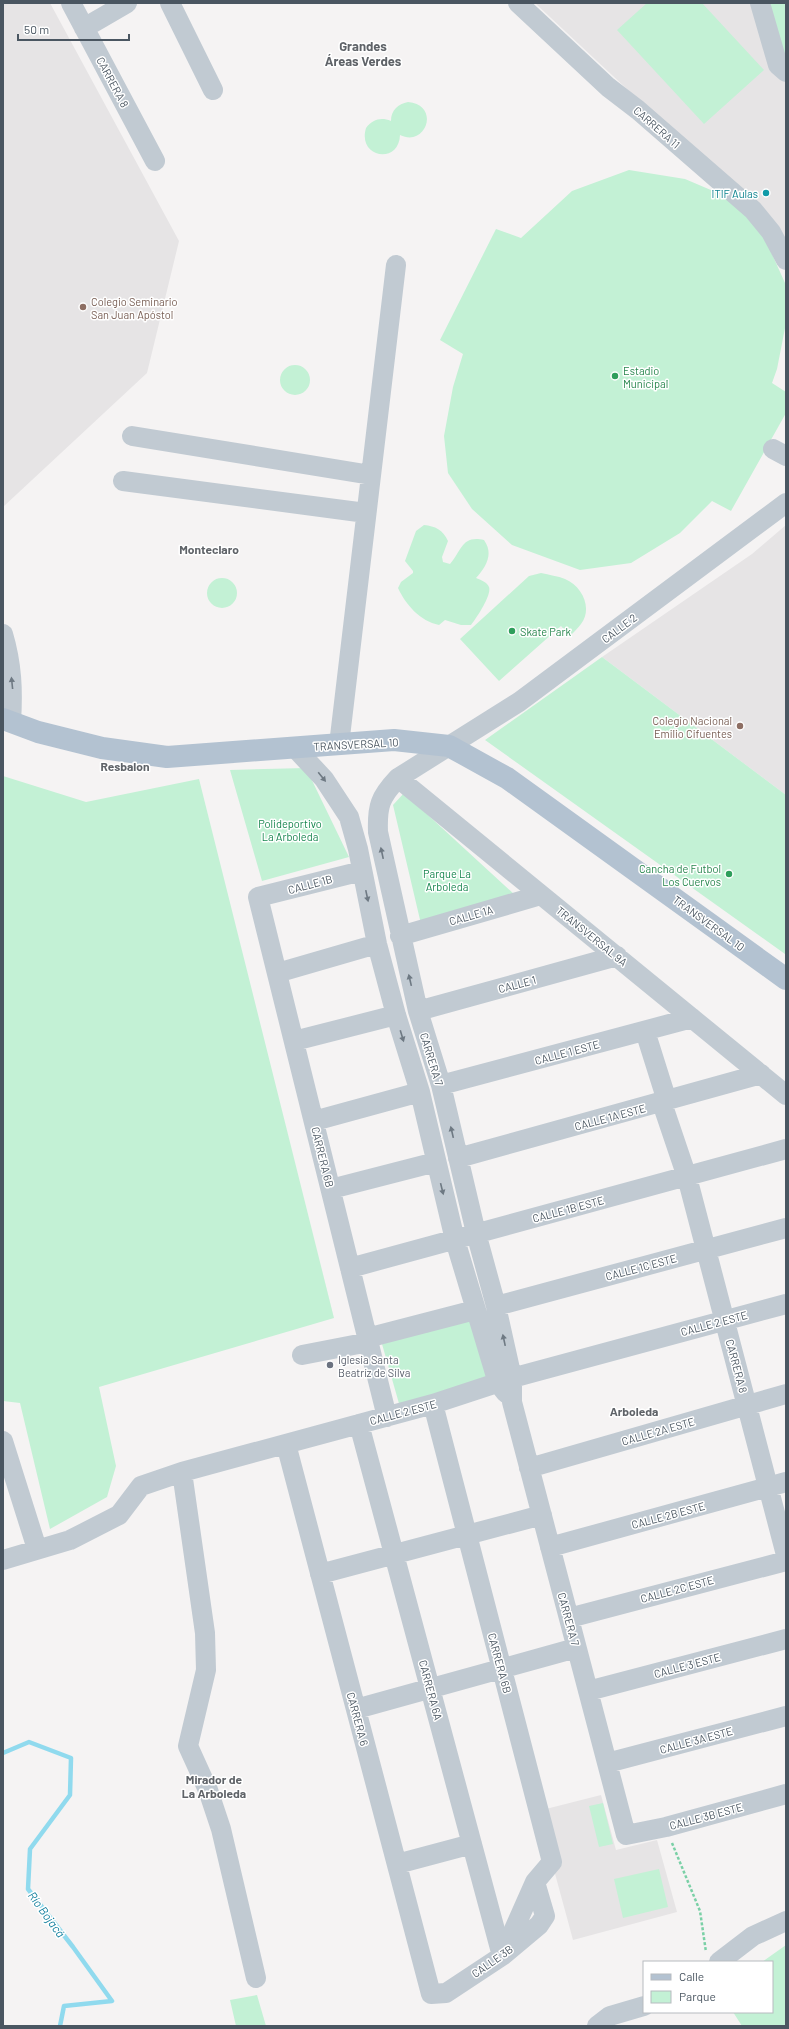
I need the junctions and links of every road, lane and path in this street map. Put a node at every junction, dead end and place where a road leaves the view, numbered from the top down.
1 (71, 3) edge
2 (127, 3) edge
3 (170, 3) edge
4 (518, 3) edge
5 (760, 3) edge
6 (84, 28) junction
7 (786, 72) edge
8 (214, 90) dead end
9 (155, 161) dead end
10 (786, 260) edge
11 (396, 265) dead end
12 (132, 436) dead end
13 (371, 475) junction
14 (124, 481) dead end
15 (786, 503) edge
16 (366, 513) junction
17 (3, 634) edge
18 (7, 721) edge
19 (339, 745) junction
20 (448, 746) junction
21 (295, 748) junction
22 (398, 778) junction
23 (362, 871) junction
24 (541, 895) junction
25 (258, 897) joint
26 (400, 936) junction
27 (377, 944) junction
28 (617, 956) junction
29 (277, 973) junction
30 (784, 974) edge
31 (418, 1011) junction
32 (396, 1015) junction
33 (692, 1018) junction
34 (645, 1031) junction
35 (294, 1040) junction
36 (761, 1074) junction
37 (441, 1085) junction
38 (420, 1092) junction
39 (786, 1095) edge
40 (664, 1102) junction
41 (314, 1121) junction
42 (786, 1149) edge
43 (458, 1158) junction
44 (436, 1162) junction
45 (687, 1177) junction
46 (331, 1189) junction
47 (786, 1228) edge
48 (476, 1233) junction
49 (455, 1240) junction
50 (706, 1249) junction
51 (350, 1268) junction
52 (786, 1304) edge
53 (496, 1306) junction
54 (476, 1310) junction
55 (725, 1320) junction
56 (368, 1340) junction
57 (302, 1355) dead end
58 (505, 1381) junction
59 (786, 1394) edge
60 (433, 1404) junction
61 (747, 1405) junction
62 (387, 1417) junction
63 (360, 1424) junction
64 (3, 1441) edge
65 (286, 1444) junction
66 (529, 1468) junction
67 (182, 1472) junction
68 (777, 1485) edge
69 (542, 1515) junction
70 (467, 1536) junction
71 (550, 1547) junction
72 (37, 1549) junction
73 (394, 1553) junction
74 (786, 1556) edge
75 (3, 1560) edge
76 (786, 1561) edge
77 (320, 1574) junction
78 (569, 1618) junction
79 (786, 1639) edge
80 (576, 1648) junction
81 (502, 1668) junction
82 (430, 1688) junction
83 (588, 1691) junction
84 (356, 1709) junction
85 (786, 1716) edge
86 (607, 1763) junction
87 (786, 1794) edge
88 (666, 1827) junction
89 (626, 1835) joint
90 (472, 1844) junction
91 (397, 1864) junction
92 (535, 1882) junction
93 (786, 1921) edge
94 (502, 1956) junction
95 (713, 1959) edge
96 (256, 1978) dead end
97 (431, 1994) joint
98 (643, 2006) edge
99 (597, 2026) edge

1 - 6 street, CARRERA 8
2 - 6 street
3 - 8 street
4 - 10 street, CARRERA 11
5 - 7 street
6 - 9 street, CARRERA 8
11 - 13 street
12 - 13 street
13 - 16 street
14 - 16 street
15 - 20 street, CALLE 2
16 - 19 street
18 -> 17 street
18 - 21 main road, TRANSVERSAL 10
19 - 20 main road, TRANSVERSAL 10
19 - 21 main road, TRANSVERSAL 10
20 - 22 street, CARRERA 7
20 - 30 main road, TRANSVERSAL 10
21 -> 23 street, CARRERA 7
22 - 24 street, TRANSVERSAL 9A
26 -> 22 street, CARRERA 7
23 - 25 street, CALLE 1B
23 -> 27 street, CARRERA 7
24 - 26 street, CALLE 1A
24 - 28 street, TRANSVERSAL 9A
25 - 29 street, CARRERA 6B
31 -> 26 street, CARRERA 7
27 - 29 street
27 - 32 street, CARRERA 7
28 - 31 street, CALLE 1
28 - 33 street, TRANSVERSAL 9A
29 - 35 street, CARRERA 6B
31 - 37 street, CARRERA 7
32 - 35 street
32 -> 38 street, CARRERA 7
33 - 34 street, CALLE 1 ESTE
33 - 36 street, TRANSVERSAL 9A
34 - 37 street, CALLE 1 ESTE
34 - 40 street, CARRERA 8
35 - 41 street, CARRERA 6B
36 - 39 street, TRANSVERSAL 9A
36 - 40 street, CALLE 1A ESTE
43 -> 37 street, CARRERA 7
38 - 41 street
38 - 44 street, CARRERA 7
40 - 43 street, CALLE 1A ESTE
40 - 45 street, CARRERA 8
41 - 46 street, CARRERA 6B
42 - 45 street, CALLE 1B ESTE
43 - 48 street, CARRERA 7
44 - 46 street
44 -> 49 street, CARRERA 7
45 - 48 street, CALLE 1B ESTE
45 - 50 street, CARRERA 8
46 - 51 street, CARRERA 6B
47 - 50 street, CALLE 1C ESTE
48 - 49 street, CALLE 1B ESTE
48 - 53 street, CARRERA 7
49 - 51 street, CALLE 1B ESTE
49 - 54 street, CARRERA 7
50 - 53 street, CALLE 1C ESTE
50 - 55 street, CARRERA 8
51 - 56 street, CARRERA 6B
52 - 55 street, CALLE 2 ESTE
58 -> 53 street, CARRERA 7
54 - 56 street
54 - 58 street, CARRERA 7
55 - 58 street, CALLE 2 ESTE
55 - 61 street, CARRERA 8
56 - 57 street
56 - 62 street, CARRERA 6B
58 - 60 street, CALLE 2 ESTE
58 - 66 street, CARRERA 7
59 - 61 street, CALLE 2A ESTE
60 - 62 street, CALLE 2 ESTE
60 - 70 street, CARRERA 6B
61 - 66 street, CALLE 2A ESTE
61 - 68 street, CARRERA 8
62 - 63 street, CALLE 2 ESTE
63 - 65 street, CALLE 2 ESTE
63 - 73 street, CARRERA 6A
64 - 72 street
65 - 67 street, CALLE 2 ESTE
65 - 77 street, CARRERA 6
66 - 69 street, CARRERA 7
67 - 72 street, CALLE 2 ESTE
67 - 96 street
68 - 71 street, CALLE 2B ESTE
68 - 74 street, CARRERA 8
69 - 70 street
69 - 71 street, CARRERA 7
70 - 73 street
70 - 81 street, CARRERA 6B
71 - 78 street, CARRERA 7
72 - 75 street
73 - 77 street
73 - 82 street, CARRERA 6A
76 - 78 street, CALLE 2C ESTE
77 - 84 street, CARRERA 6
78 - 80 street, CARRERA 7
79 - 83 street, CALLE 3 ESTE
80 - 81 street
80 - 83 street, CARRERA 7
81 - 82 street
81 - 92 street, CARRERA 6B
82 - 84 street
82 - 90 street, CARRERA 6A
83 - 86 street, CARRERA 7
84 - 91 street, CARRERA 6
85 - 86 street, CALLE 3A ESTE
86 - 89 street, CARRERA 7
87 - 88 street, CALLE 3B ESTE
88 - 89 street, CALLE 3B ESTE
88 - 95 path
90 - 91 street
90 - 94 street, CARRERA 6A
91 - 97 street, CARRERA 6
92 - 94 street
92 - 94 street, CALLE 3B
93 - 95 street
94 - 97 street, CALLE 3B
98 - 99 street

